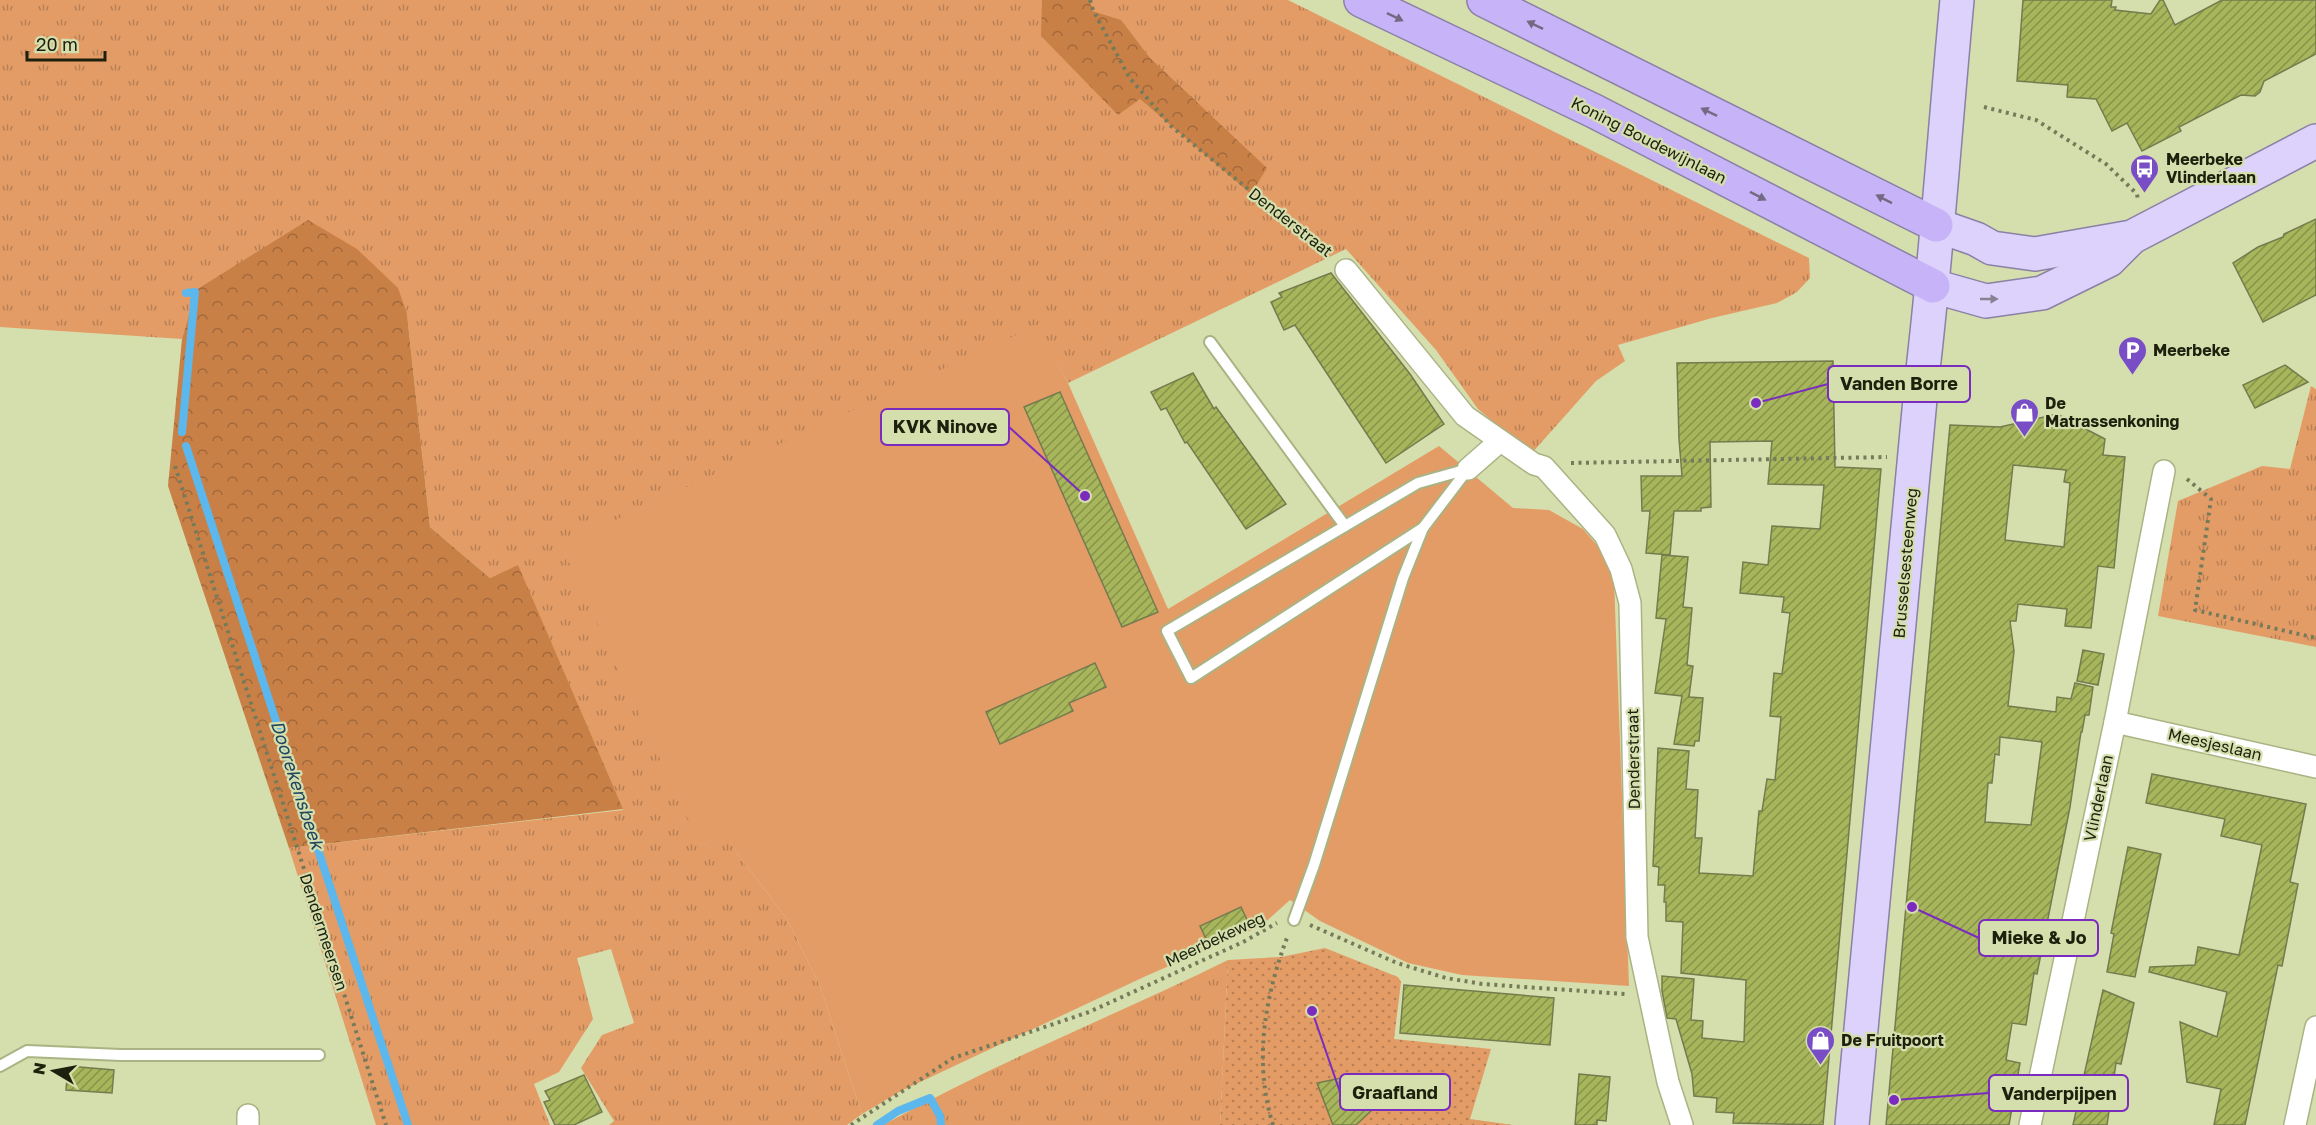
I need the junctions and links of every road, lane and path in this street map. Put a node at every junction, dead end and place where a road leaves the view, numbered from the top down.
1 (1090, 0) edge
2 (1361, 0) edge
3 (1484, 0) edge
4 (1957, 0) edge
5 (1984, 107) dead end
6 (2316, 141) edge
7 (1936, 225) junction
8 (2138, 234) junction
9 (1346, 270) joint
10 (1933, 286) junction
11 (1210, 342) dead end
12 (1500, 441) junction
13 (1915, 457) junction
14 (175, 466) dead end
15 (1544, 467) junction
16 (1468, 469) junction
17 (2174, 474) joint
18 (1345, 526) junction
19 (1423, 528) junction
20 (2316, 638) edge
21 (2115, 722) junction
22 (2316, 767) edge
23 (1294, 920) junction
24 (1648, 995) junction
25 (2316, 1027) edge
26 (319, 1055) dead end
27 (0, 1066) edge
28 (386, 1125) edge
29 (851, 1125) edge
30 (1273, 1125) edge
31 (1682, 1125) edge
32 (1852, 1125) edge
33 (2030, 1125) edge
34 (2295, 1125) edge

1 - 9 path, Denderstraat
2 -> 10 highway, Koning Boudewijnlaan
7 -> 3 highway
4 - 7 main road, Brusselsesteenweg
5 - 8 path
6 - 8 main road
7 - 8 main road
7 - 10 main road, Brusselsesteenweg
10 -> 8 main road
9 - 12 street, Denderstraat
10 - 13 main road, Brusselsesteenweg
11 - 18 lane
12 - 15 street, Denderstraat
12 - 16 street
13 - 15 path
13 - 32 main road, Brusselsesteenweg
14 - 28 path, Dendermeersen
15 - 24 street, Denderstraat
16 - 18 lane
16 - 19 lane
17 - 20 path
17 - 21 street, Vlinderlaan
18 - 19 lane
19 - 23 lane
21 - 22 street, Meesjeslaan
21 - 33 street, Vlinderlaan
23 - 24 path
23 - 29 path, Meerbekeweg
23 - 30 path
24 - 31 street, Denderstraat
25 - 34 street
26 - 27 lane

